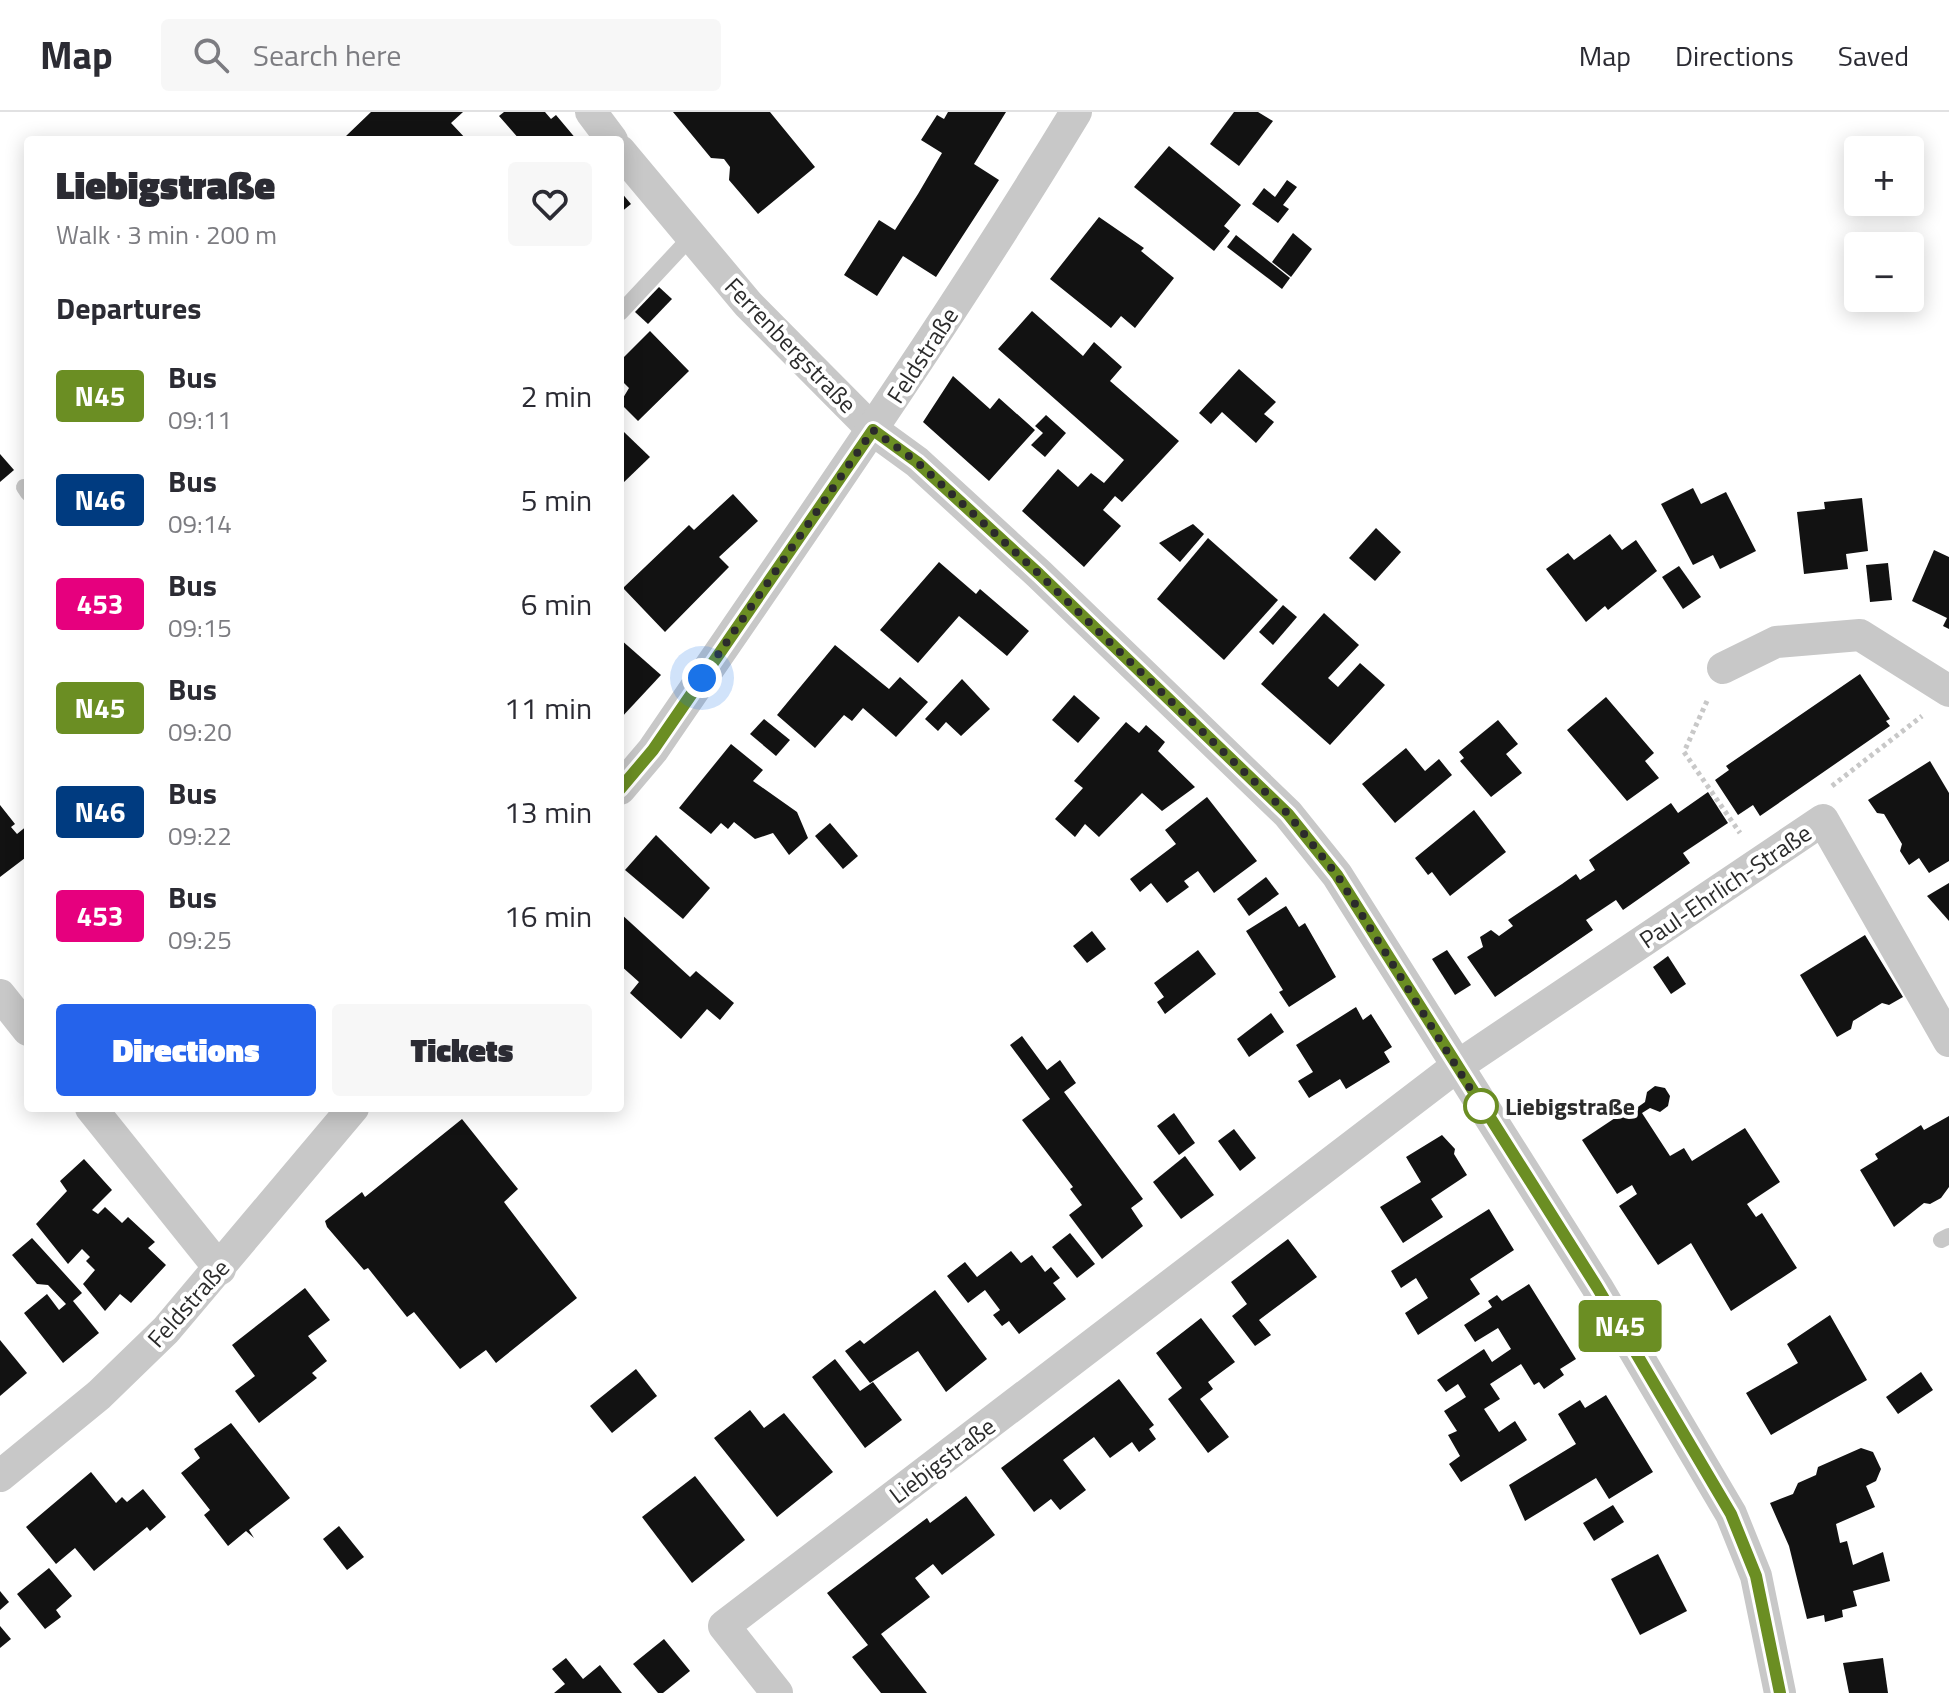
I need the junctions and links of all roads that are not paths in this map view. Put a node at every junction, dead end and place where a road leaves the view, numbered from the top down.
1 (591, 112) edge
2 (1076, 112) edge
3 (609, 136) edge
4 (624, 156) edge
5 (690, 238) junction
6 (624, 309) edge
7 (873, 430) junction
8 (1723, 668) road end
9 (1944, 687) edge
10 (624, 784) edge
11 (0, 995) edge
12 (24, 1025) edge
13 (1949, 1041) edge
14 (1456, 1067) junction
15 (94, 1112) edge
16 (350, 1112) edge
17 (220, 1269) junction
18 (0, 1476) edge
19 (777, 1693) edge
20 (1780, 1693) edge

1 - 3 street
2 - 7 street, Feldstraße
4 - 5 street, Ferrenbergstraße
5 - 6 lane
5 - 7 street, Ferrenbergstraße
7 - 10 street, Feldstraße
7 - 14 street, Ferrenbergstraße
8 - 9 street
11 - 12 street
13 - 14 street, Paul-Ehrlich-Straße
14 - 19 street, Liebigstraße
14 - 20 street, Ferrenbergstraße
15 - 17 street
16 - 17 street, Feldstraße
17 - 18 street, Feldstraße

